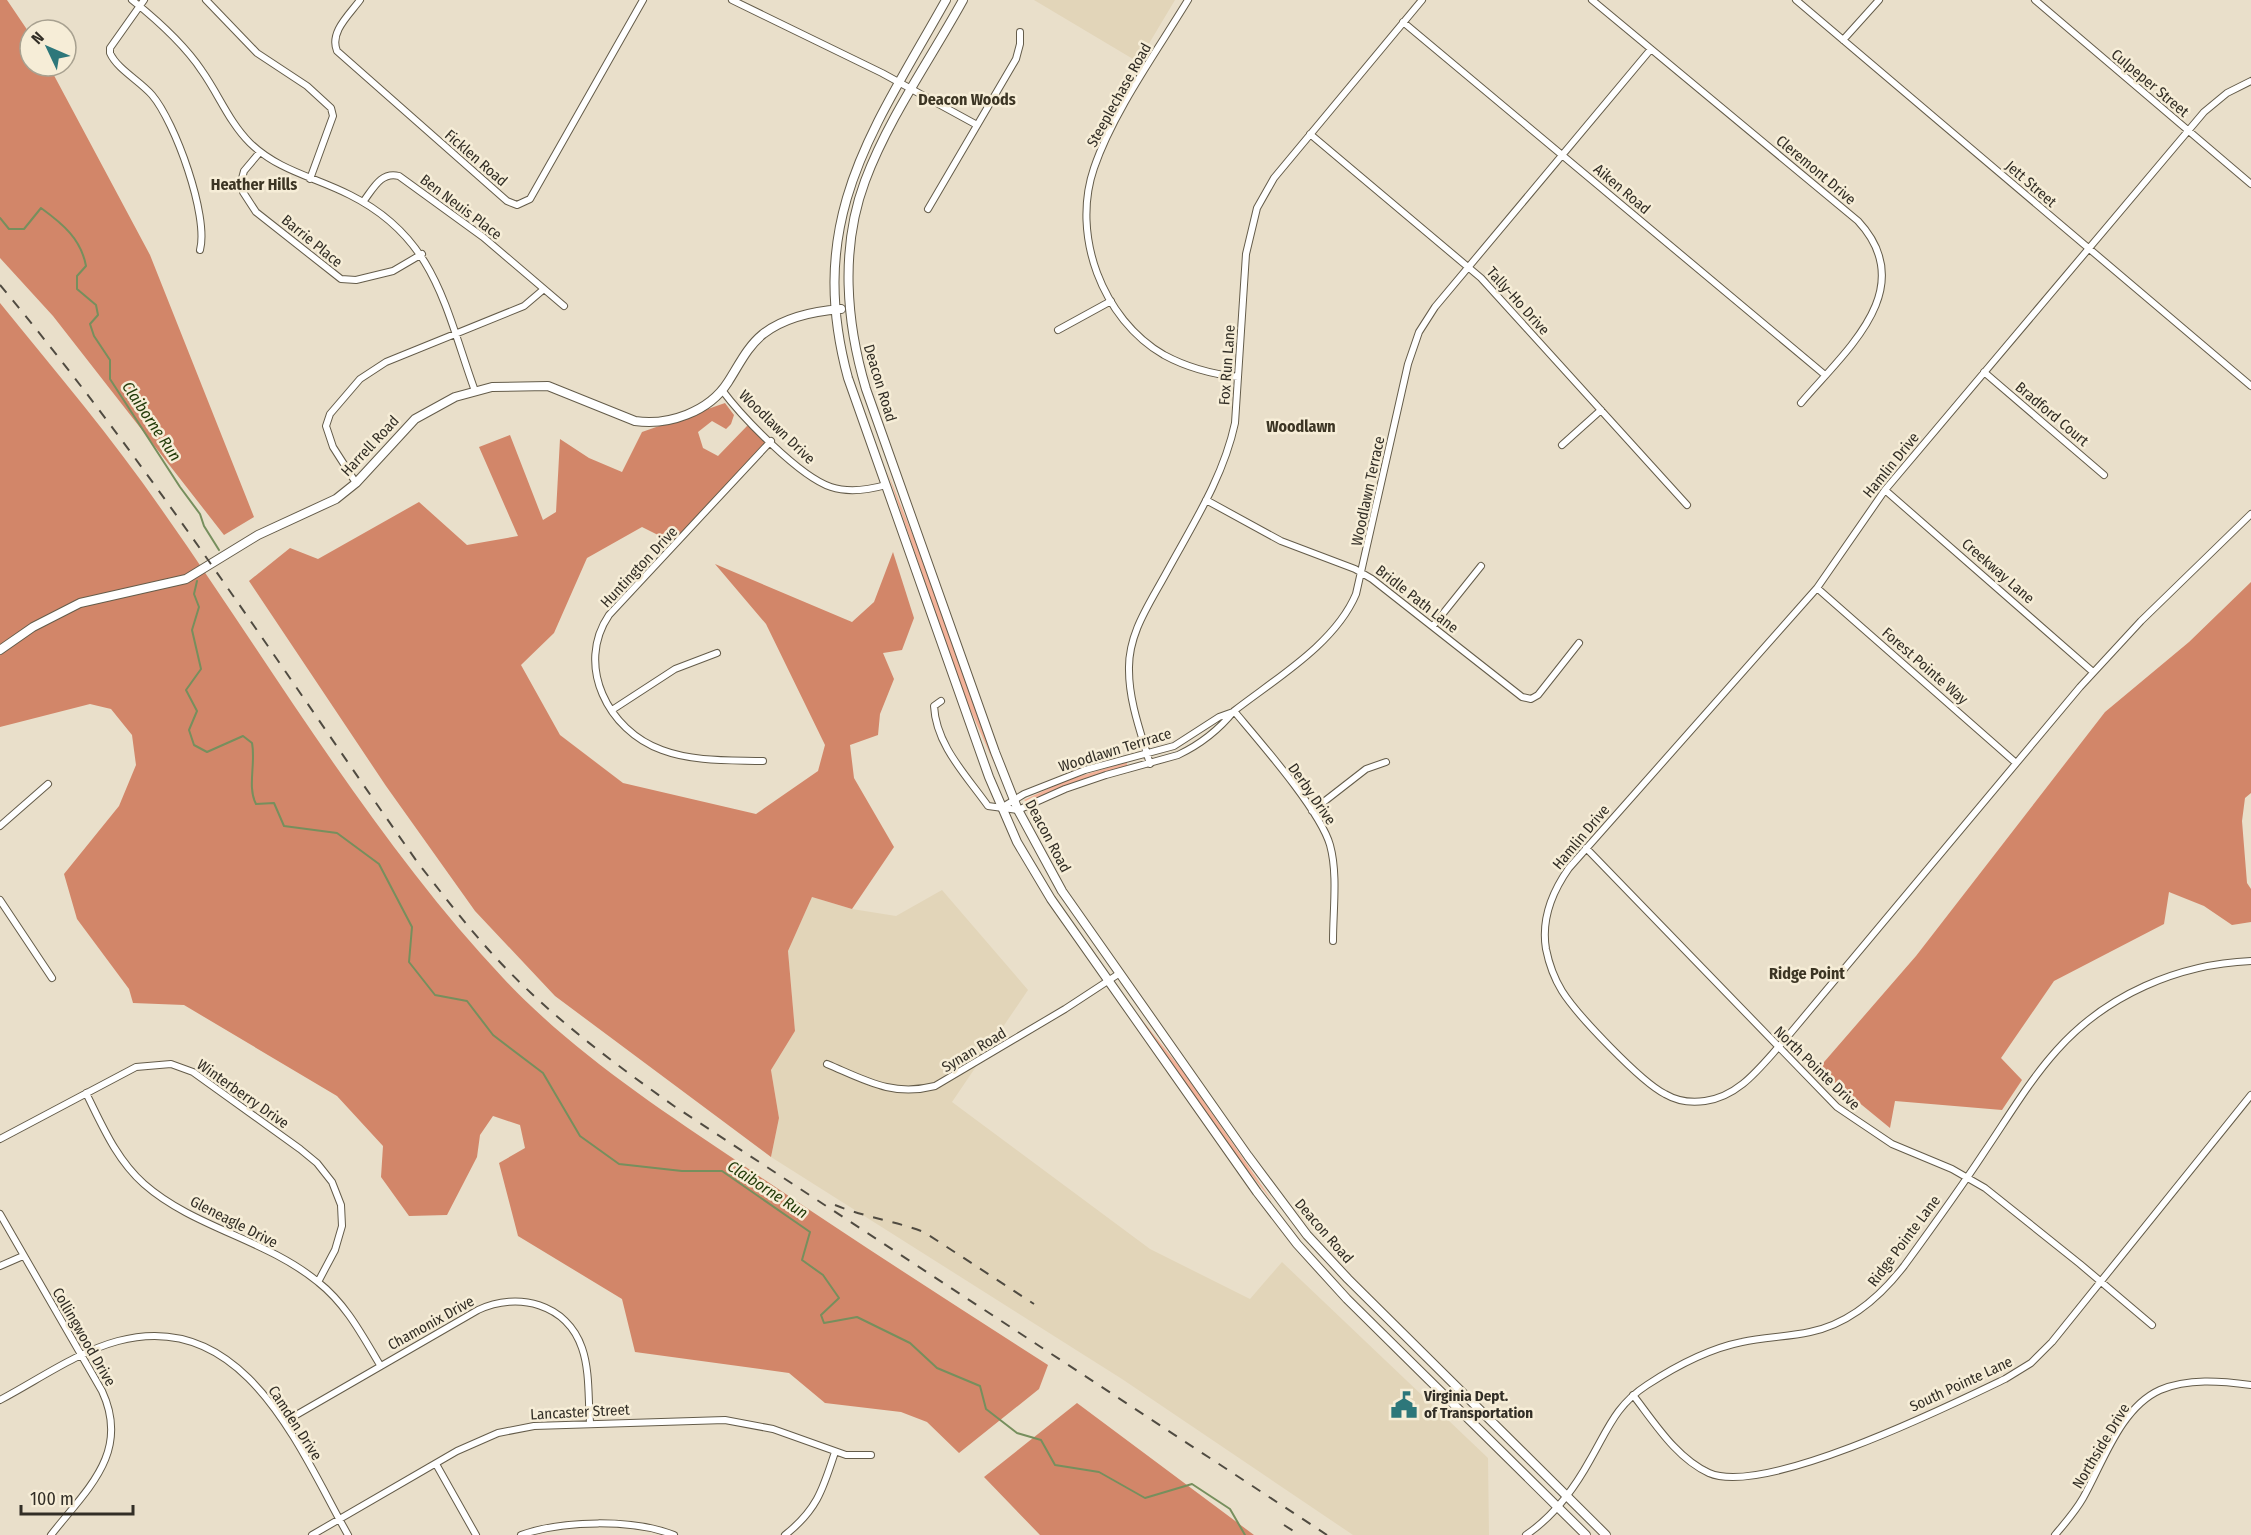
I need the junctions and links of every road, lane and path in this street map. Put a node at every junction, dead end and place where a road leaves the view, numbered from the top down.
1 (132, 0) edge
2 (206, 0) edge
3 (360, 0) edge
4 (643, 0) edge
5 (732, 0) edge
6 (946, 0) edge
7 (963, 0) edge
8 (1188, 0) edge
9 (1422, 0) edge
10 (1592, 0) edge
11 (1796, 0) edge
12 (1879, 0) edge
13 (2035, 0) edge
14 (142, 3) edge
15 (1403, 22) junction
16 (1020, 32) dead end
17 (1843, 40) junction
18 (1651, 49) junction
19 (2251, 81) edge
20 (900, 84) junction
21 (912, 90) junction
22 (977, 124) junction
23 (2188, 131) junction
24 (1310, 134) junction
25 (260, 152) junction
26 (1562, 156) junction
27 (310, 179) junction
28 (2251, 184) edge
29 (363, 202) junction
30 (928, 209) dead end
31 (2088, 248) junction
32 (200, 250) dead end
33 (422, 254) junction
34 (1469, 266) junction
35 (544, 289) junction
36 (1111, 301) junction
37 (564, 306) dead end
38 (849, 308) junction
39 (836, 309) junction
40 (1058, 330) dead end
41 (455, 336) junction
42 (1984, 372) junction
43 (1825, 375) junction
44 (1238, 377) junction
45 (2251, 386) edge
46 (722, 390) junction
47 (476, 391) junction
48 (1801, 403) dead end
49 (1601, 410) junction
50 (771, 441) junction
51 (1562, 445) dead end
52 (2104, 475) dead end
53 (356, 483) junction
54 (886, 485) junction
55 (1885, 490) junction
56 (1206, 500) junction
57 (1687, 505) dead end
58 (2251, 514) edge
59 (1480, 566) dead end
60 (1362, 573) junction
61 (1817, 588) junction
62 (1433, 626) junction
63 (1579, 643) dead end
64 (0, 650) edge
65 (717, 653) dead end
66 (2093, 672) junction
67 (941, 701) dead end
68 (612, 710) junction
69 (1234, 711) junction
70 (1147, 754) junction
71 (763, 761) dead end
72 (1386, 762) dead end
73 (2016, 763) junction
74 (1150, 764) junction
75 (48, 784) dead end
76 (1013, 799) junction
77 (1001, 808) junction
78 (1018, 810) junction
79 (1311, 811) junction
80 (0, 826) edge
81 (1586, 848) junction
82 (0, 900) edge
83 (1333, 941) dead end
84 (2251, 961) edge
85 (1120, 973) junction
86 (52, 978) dead end
87 (1108, 982) junction
88 (1778, 1048) junction
89 (827, 1064) dead end
90 (86, 1093) junction
91 (2251, 1095) edge
92 (0, 1140) edge
93 (1967, 1177) junction
94 (0, 1215) edge
95 (23, 1256) junction
96 (0, 1266) edge
97 (2101, 1281) junction
98 (318, 1282) junction
99 (2152, 1325) dead end
100 (81, 1356) junction
101 (380, 1365) junction
102 (2251, 1385) edge
103 (1633, 1395) junction
104 (0, 1400) edge
105 (284, 1422) junction
106 (590, 1422) junction
107 (835, 1452) junction
108 (871, 1455) dead end
109 (436, 1464) junction
110 (1566, 1496) junction
111 (1558, 1507) junction
112 (339, 1519) junction
113 (51, 1535) edge
114 (312, 1535) edge
115 (348, 1535) edge
116 (476, 1535) edge
117 (521, 1535) edge
118 (674, 1535) edge
119 (785, 1535) edge
120 (1526, 1535) edge
121 (1586, 1535) edge
122 (1606, 1535) edge
123 (2055, 1535) edge

1 - 14 street
2 - 27 street
3 - 4 street, Ficklen Road
5 - 20 street
6 - 20 main road, Deacon Road
7 - 21 main road, Deacon Road
8 - 36 street, Steeplechase Road
9 - 15 street, Fox Run Lane
10 - 18 street, Cleremont Drive
11 - 17 street, Jett Street
12 - 17 street
13 - 23 street, Culpeper Street
14 - 25 street
14 - 32 street
15 - 24 street, Fox Run Lane
15 - 26 street, Aiken Road
16 - 22 street
17 - 31 street, Jett Street
18 - 26 street, Woodlawn Terrace
18 - 43 street, Cleremont Drive
19 - 23 street, Hamlin Drive
20 - 21 street
20 - 39 main road, Deacon Road
21 - 22 street
21 - 38 main road, Deacon Road
22 - 30 street
23 - 28 street, Culpeper Street
23 - 31 street, Hamlin Drive
24 - 34 street, Tally-Ho Drive
24 - 44 street, Fox Run Lane
25 - 27 street
25 - 33 street, Barrie Place
26 - 34 street, Woodlawn Terrace
26 - 43 street, Aiken Road
27 - 29 street
29 - 33 street
29 - 35 street, Ben Neuis Place
31 - 42 street, Hamlin Drive
31 - 45 street, Jett Street
33 - 41 street
34 - 49 street, Tally-Ho Drive
34 - 60 street, Woodlawn Terrace
35 - 37 street, Ben Neuis Place
35 - 41 street
36 - 40 street
36 - 44 street, Steeplechase Road
38 - 39 main road, Harrell Road
38 - 76 main road, Deacon Road
39 - 46 main road, Harrell Road
39 - 54 main road, Deacon Road
41 - 47 street
41 - 53 street
42 - 52 street, Bradford Court
42 - 55 street, Hamlin Drive
43 - 48 street, Cleremont Drive
44 - 56 street, Fox Run Lane
46 - 47 main road, Harrell Road
46 - 50 street, Woodlawn Drive
47 - 53 main road, Harrell Road
49 - 51 street
49 - 57 street, Tally-Ho Drive
50 - 54 street, Woodlawn Drive
50 - 68 street, Huntington Drive
53 - 64 main road, Harrell Road
54 - 77 main road, Deacon Road
55 - 61 street, Hamlin Drive
55 - 66 street, Creekway Lane
56 - 60 street, Bridle Path Lane
56 - 70 street, Fox Run Lane
58 - 66 street, Hamlin Drive
59 - 62 street
60 - 62 street, Bridle Path Lane
60 - 69 street, Woodlawn Terrace
61 - 73 street, Forest Pointe Way
61 - 81 street, Hamlin Drive
62 - 63 street, Bridle Path Lane
65 - 68 street
66 - 73 street, Hamlin Drive
67 - 77 street
68 - 71 street, Huntington Drive
69 - 70 street, Woodlawn Terrrace
69 - 74 street, Woodlawn Terrace
69 - 79 street, Derby Drive
70 - 74 street, Fox Run Lane
70 - 76 street, Woodlawn Terrrace
72 - 79 street
73 - 88 street, Hamlin Drive
74 - 78 street, Woodlawn Terrace
75 - 80 street
76 - 77 street, Woodlawn Terrrace
76 - 78 main road, Deacon Road
77 - 78 street
77 - 87 main road, Deacon Road
78 - 85 main road, Deacon Road
79 - 83 street, Derby Drive
81 - 88 street, North Pointe Drive
81 - 88 street, Hamlin Drive
82 - 86 street
84 - 93 street, Ridge Pointe Lane
85 - 87 street, Synan Road
85 - 110 main road, Deacon Road
87 - 89 street, Synan Road
87 - 111 main road, Deacon Road
88 - 93 street, North Pointe Drive
90 - 92 street, Winterberry Drive
90 - 98 street, Gleneagle Drive
90 - 98 street, Winterberry Drive
91 - 97 street, South Pointe Lane
93 - 97 street, North Pointe Drive
93 - 103 street, Ridge Pointe Lane
94 - 95 street, Collingwood Drive
95 - 96 street
95 - 100 street, Collingwood Drive
97 - 99 street, North Pointe Drive
97 - 103 street, South Pointe Lane
98 - 101 street, Gleneagle Drive
100 - 104 street, Camden Drive
100 - 105 street, Camden Drive
100 - 113 street, Collingwood Drive
101 - 105 street, Chamonix Drive
101 - 106 street, Chamonix Drive
102 - 123 street, Northside Drive
103 - 110 street, Ridge Pointe Lane
105 - 112 street, Camden Drive
106 - 107 street, Lancaster Street
106 - 109 street, Lancaster Street
107 - 108 street, Lancaster Street
107 - 119 street
109 - 112 street, Lancaster Street
109 - 116 street
110 - 111 street, Ridge Pointe Lane
110 - 122 main road, Deacon Road
111 - 120 street, Ridge Pointe Lane
111 - 121 main road, Deacon Road
112 - 114 street, Lancaster Street
112 - 115 street, Camden Drive
117 - 118 street

